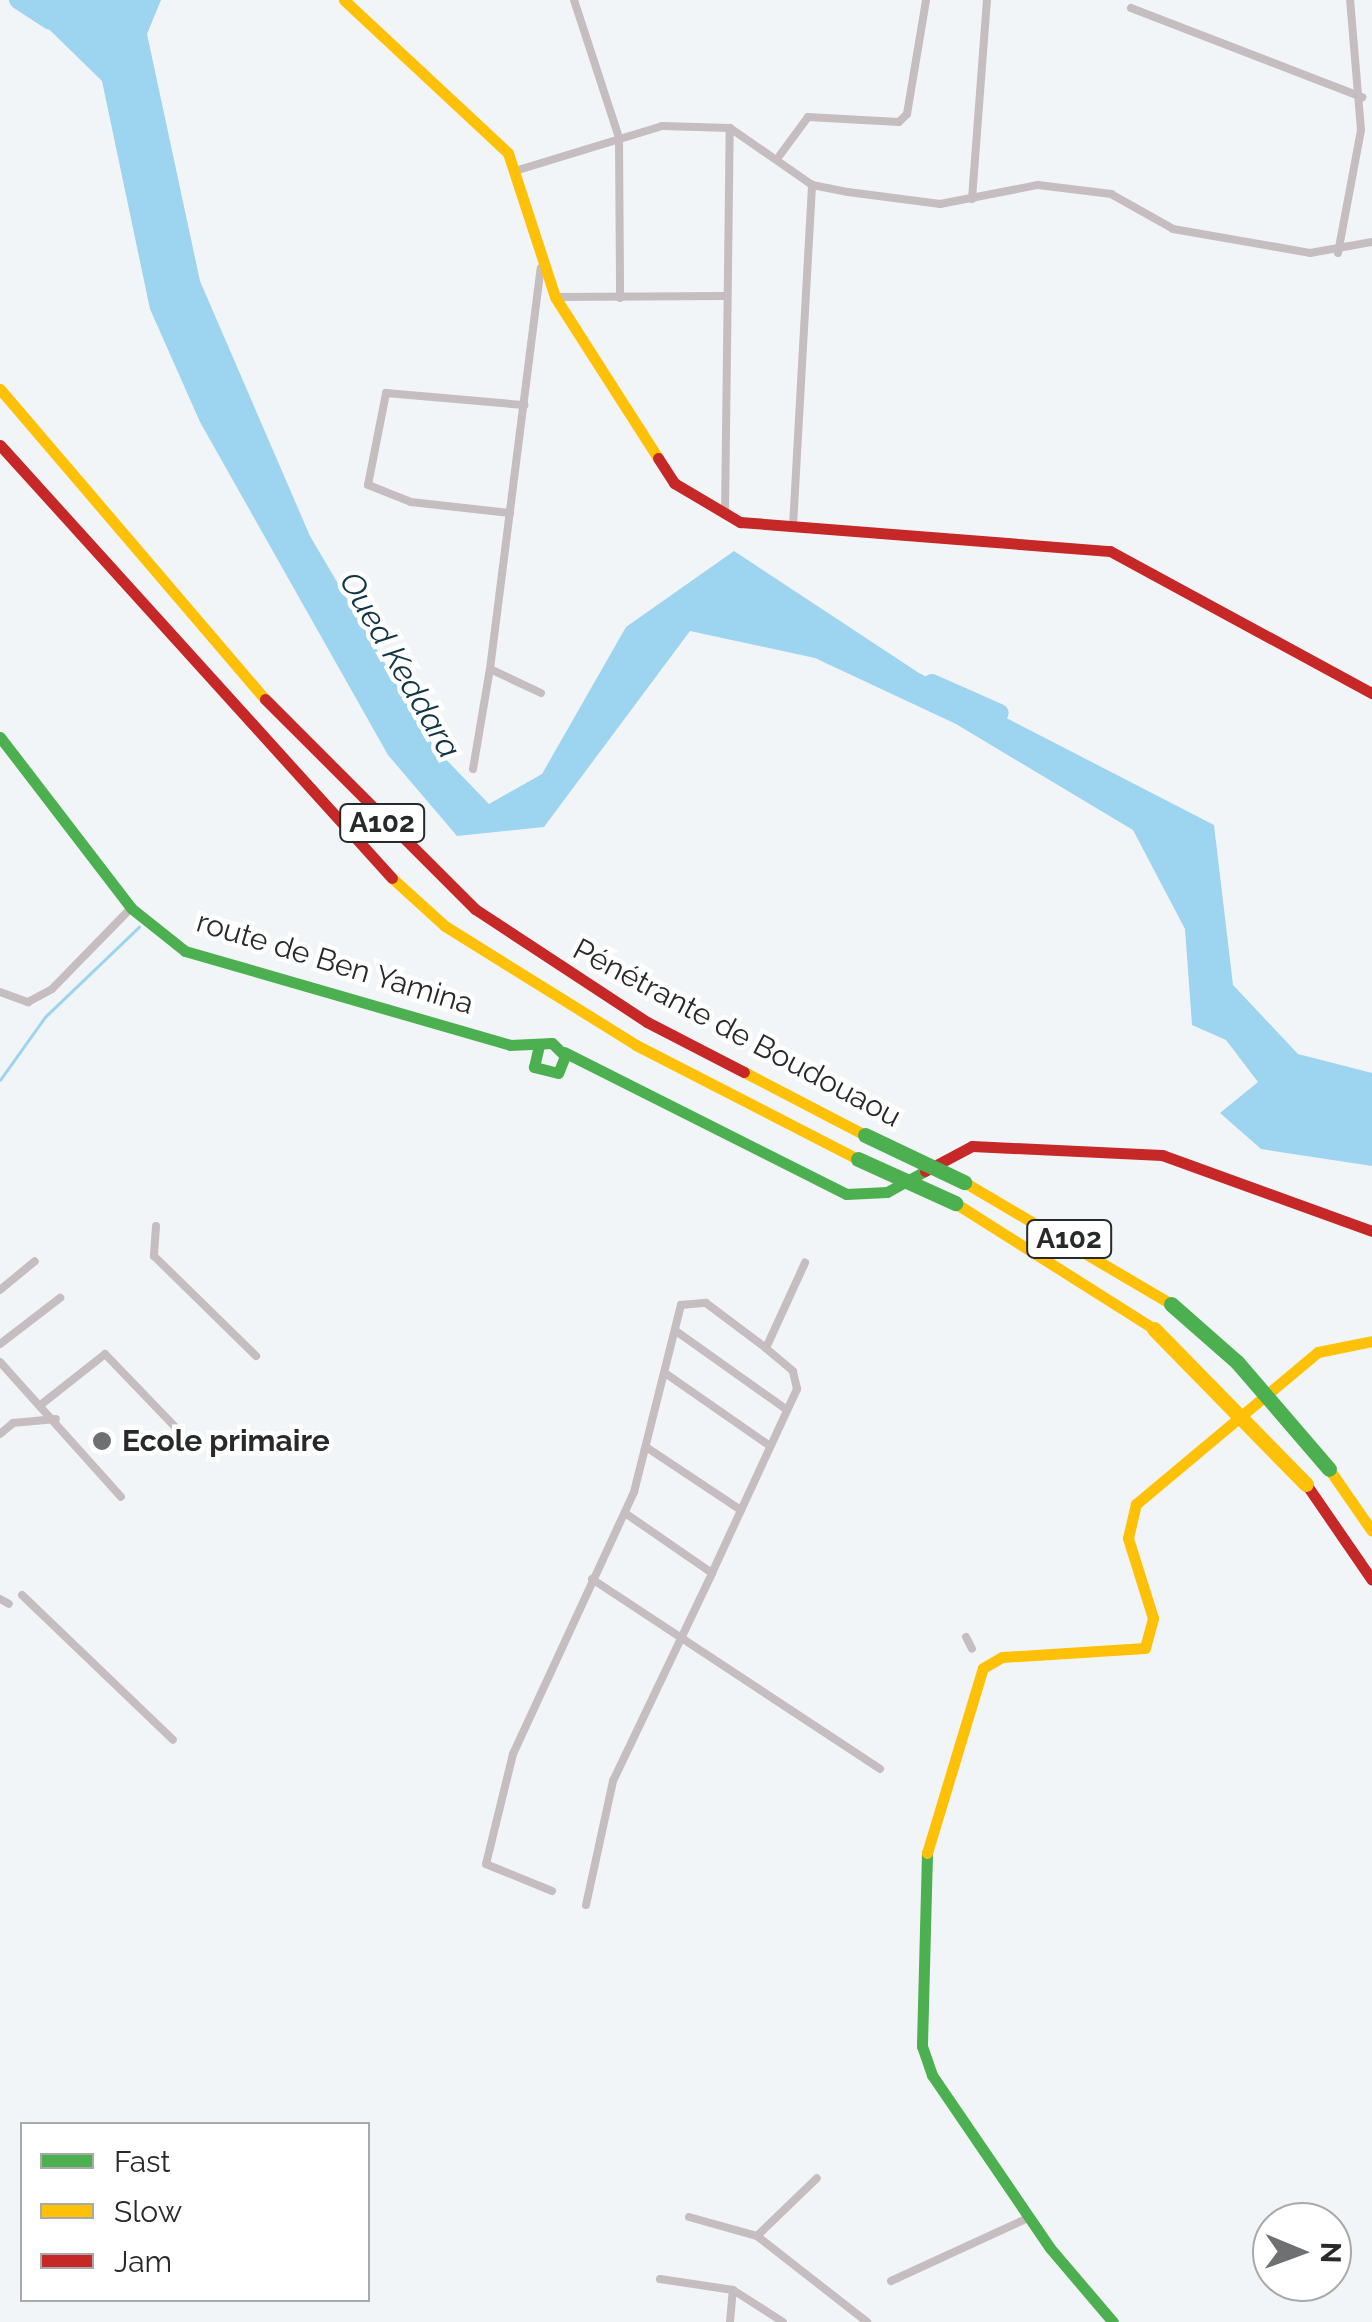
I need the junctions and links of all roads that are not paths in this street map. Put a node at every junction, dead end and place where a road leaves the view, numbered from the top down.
1 (344, 0) edge
2 (574, 0) edge
3 (926, 0) edge
4 (987, 0) edge
5 (1350, 0) edge
6 (1131, 8) dead end
7 (1362, 97) junction
8 (730, 128) junction
9 (619, 138) junction
10 (780, 155) junction
11 (515, 171) junction
12 (812, 184) junction
13 (972, 200) junction
14 (1372, 242) edge
15 (1338, 254) junction
16 (541, 268) junction
17 (555, 296) junction
18 (725, 296) junction
19 (620, 298) junction
20 (0, 389) edge
21 (524, 405) junction
22 (0, 445) edge
23 (510, 514) junction
24 (726, 515) junction
25 (793, 526) junction
26 (490, 669) junction
27 (541, 693) dead end
28 (1372, 694) edge
29 (0, 737) edge
30 (473, 768) dead end
31 (132, 908) junction
32 (0, 992) edge
33 (510, 1044) junction
34 (539, 1046) junction
35 (564, 1052) junction
36 (533, 1062) junction
37 (594, 1067) junction
38 (562, 1070) junction
39 (156, 1226) dead end
40 (1372, 1231) edge
41 (36, 1261) dead end
42 (805, 1263) dead end
43 (0, 1290) edge
44 (60, 1298) dead end
45 (676, 1331) junction
46 (1372, 1341) edge
47 (0, 1344) edge
48 (766, 1348) junction
49 (256, 1356) dead end
50 (0, 1362) edge
51 (665, 1373) junction
52 (43, 1404) junction
53 (787, 1410) junction
54 (56, 1419) junction
55 (181, 1433) dead end
56 (0, 1434) edge
57 (646, 1446) junction
58 (770, 1446) junction
59 (121, 1497) dead end
60 (741, 1510) junction
61 (624, 1513) junction
62 (1372, 1532) edge
63 (712, 1573) junction
64 (592, 1579) junction
65 (1372, 1580) edge
66 (22, 1595) dead end
67 (0, 1599) edge
68 (9, 1604) dead end
69 (966, 1637) dead end
70 (676, 1640) junction
71 (972, 1648) dead end
72 (173, 1740) dead end
73 (880, 1770) dead end
74 (552, 1890) dead end
75 (586, 1905) dead end
76 (817, 2178) dead end
77 (689, 2217) dead end
78 (1028, 2218) junction
79 (757, 2236) junction
80 (660, 2278) dead end
81 (892, 2281) dead end
82 (733, 2290) junction
83 (730, 2322) edge
84 (783, 2322) edge
85 (866, 2322) edge
86 (1113, 2322) edge

1 - 11 main road
2 - 9 street
3 - 10 street
4 - 13 street
5 - 7 street
6 - 7 street
7 - 15 street
8 - 9 street
8 - 10 street
8 - 18 street
9 - 11 street
9 - 19 street
10 - 12 street
11 - 16 main road
12 - 13 street
12 - 25 street
13 - 15 street
14 - 15 street
16 - 17 main road
16 - 21 street
17 - 19 street
17 - 24 main road
18 - 19 street
18 - 24 street
20 - 62 main road, Pénétrante de Boudouaou / A102, bridge
21 - 23 street
21 - 23 street
22 - 65 main road, Pénétrante de Boudouaou / A102, bridge
23 - 26 street
24 - 25 main road
25 - 28 main road
26 - 27 street
26 - 30 street
29 - 31 main road, route de Ben Yamina
31 - 32 street
31 - 33 main road, route de Ben Yamina
33 - 34 main road, route de Ben Yamina
33 - 36 main road, route de Ben Yamina
34 - 35 main road, route de Ben Yamina
34 - 36 main road
35 - 37 main road
35 - 38 main road
36 - 38 main road
37 - 38 main road
37 - 40 main road
39 - 49 street
41 - 43 street
42 - 48 street
44 - 47 street
45 - 48 street
45 - 51 street
45 - 53 street
46 - 78 main road
48 - 53 street
50 - 52 street
51 - 57 street
51 - 58 street
52 - 54 street
52 - 55 street
53 - 58 street
54 - 56 street
54 - 59 street
57 - 60 street
57 - 61 street
58 - 60 street
60 - 63 street
61 - 63 street
61 - 64 street
63 - 70 street
64 - 70 street
64 - 74 street
66 - 72 street
67 - 68 street
69 - 71 street
70 - 73 street
70 - 75 street
76 - 79 street
77 - 79 street
78 - 81 street
78 - 86 main road
79 - 85 street
80 - 82 street
82 - 83 street
82 - 84 street

